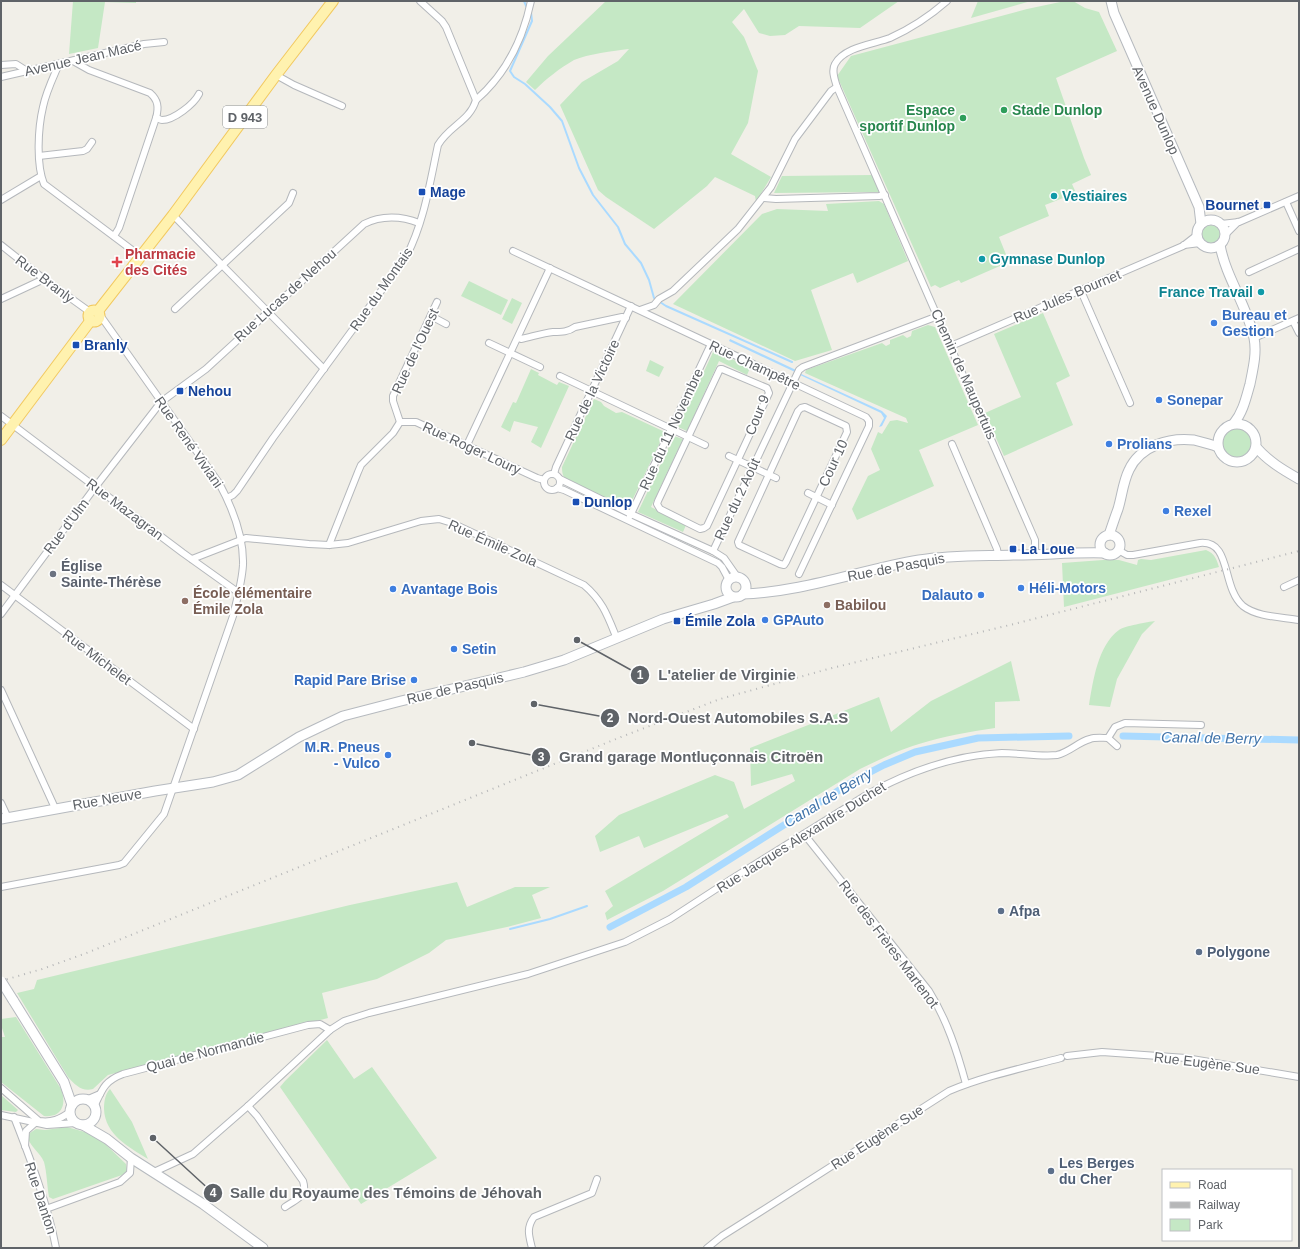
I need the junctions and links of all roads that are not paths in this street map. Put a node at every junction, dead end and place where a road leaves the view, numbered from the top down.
1 (333, 1) edge
2 (420, 1) edge
3 (531, 1) edge
4 (947, 1) edge
5 (1104, 1) edge
6 (1111, 1) edge
7 (1114, 13) junction
8 (164, 42) dead end
9 (73, 61) junction
10 (59, 64) junction
11 (1, 65) edge
12 (27, 71) junction
13 (276, 75) junction
14 (1, 77) edge
15 (837, 87) junction
16 (199, 94) dead end
17 (476, 100) junction
18 (342, 106) dead end
19 (156, 118) junction
20 (92, 142) dead end
21 (39, 156) junction
22 (41, 176) junction
23 (293, 193) dead end
24 (885, 195) junction
25 (1299, 196) edge
26 (764, 198) junction
27 (1, 200) edge
28 (1286, 202) junction
29 (1199, 207) junction
30 (174, 215) junction
31 (1211, 220) junction
32 (1239, 222) junction
33 (419, 223) junction
34 (1201, 224) junction
35 (1221, 224) junction
36 (1299, 231) edge
37 (1225, 235) junction
38 (114, 236) junction
39 (1199, 239) junction
40 (1, 245) edge
41 (1216, 246) junction
42 (1299, 249) edge
43 (513, 251) dead end
44 (140, 256) junction
45 (222, 264) junction
46 (550, 268) junction
47 (1249, 272) dead end
48 (44, 279) junction
49 (1081, 291) junction
50 (1, 299) edge
51 (437, 302) dead end
52 (631, 306) junction
53 (175, 309) dead end
54 (640, 310) junction
55 (268, 311) junction
56 (94, 314) junction
57 (431, 316) junction
58 (938, 316) junction
59 (626, 318) junction
60 (1296, 320) edge
61 (446, 324) dead end
62 (1299, 334) edge
63 (518, 338) junction
64 (1254, 338) junction
65 (489, 342) dead end
66 (711, 344) junction
67 (951, 346) junction
68 (511, 353) junction
69 (540, 367) dead end
70 (324, 369) junction
71 (560, 376) dead end
72 (792, 382) junction
73 (592, 391) junction
74 (161, 402) junction
75 (1246, 402) junction
76 (1130, 403) dead end
77 (1, 416) edge
78 (400, 422) junction
79 (1234, 423) junction
80 (13, 424) junction
81 (1250, 428) junction
82 (671, 429) junction
83 (1220, 433) junction
84 (688, 437) junction
85 (1, 440) edge
86 (1194, 440) junction
87 (952, 444) dead end
88 (467, 445) junction
89 (705, 445) dead end
90 (1218, 447) junction
91 (1256, 447) junction
92 (729, 456) dead end
93 (1248, 458) junction
94 (738, 460) junction
95 (1275, 465) junction
96 (752, 467) junction
97 (554, 474) junction
98 (769, 475) junction
99 (776, 478) dead end
100 (560, 479) junction
101 (1299, 479) edge
102 (544, 480) junction
103 (96, 487) junction
104 (557, 488) junction
105 (808, 493) dead end
106 (817, 497) junction
107 (227, 498) junction
108 (832, 505) junction
109 (630, 517) junction
110 (1112, 535) junction
111 (241, 539) junction
112 (1101, 542) junction
113 (329, 545) junction
114 (1118, 550) junction
115 (712, 551) junction
116 (1076, 552) junction
117 (1105, 553) junction
118 (1035, 555) junction
119 (998, 556) junction
120 (192, 559) junction
121 (799, 574) dead end
122 (738, 578) junction
123 (1299, 580) edge
124 (727, 584) junction
125 (1, 585) edge
126 (1284, 587) dead end
127 (744, 590) junction
128 (239, 592) junction
129 (14, 595) junction
130 (733, 597) junction
131 (704, 607) junction
132 (1, 614) edge
133 (1299, 620) edge
134 (617, 639) junction
135 (1, 690) edge
136 (1201, 725) dead end
137 (194, 729) junction
138 (1108, 738) junction
139 (1117, 746) dead end
140 (213, 782) joint
141 (174, 788) junction
142 (1, 802) edge
143 (55, 808) junction
144 (5, 819) edge
145 (804, 834) junction
146 (1, 887) edge
147 (1, 981) edge
148 (330, 1030) junction
149 (1067, 1056) dead end
150 (1061, 1058) dead end
151 (1299, 1077) edge
152 (64, 1082) junction
153 (966, 1084) junction
154 (1, 1088) edge
155 (100, 1094) junction
156 (84, 1100) junction
157 (248, 1106) junction
158 (94, 1107) junction
159 (71, 1109) junction
160 (1, 1115) edge
161 (14, 1117) junction
162 (94, 1118) junction
163 (35, 1123) junction
164 (79, 1124) junction
165 (107, 1139) junction
166 (25, 1147) junction
167 (131, 1158) junction
168 (154, 1172) junction
169 (597, 1179) dead end
170 (285, 1207) dead end
171 (46, 1209) junction
172 (56, 1248) edge
173 (263, 1248) edge
174 (532, 1248) edge
175 (707, 1248) edge

1 - 13 main road, D 943
2 - 17 street
3 - 17 street, Rue du Montais
4 - 15 street, Chemin de Maupertuis
5 - 7 main road, Avenue Dunlop
6 - 7 main road, Avenue Dunlop
7 - 29 main road, Avenue Dunlop
8 - 9 street, Avenue Jean Macé
9 - 10 street, Avenue Jean Macé
9 - 19 street
10 - 12 street, Avenue Jean Macé
10 - 21 street
11 - 12 street
12 - 14 street, Avenue Jean Macé
13 - 18 street
13 - 30 main road, D 943
15 - 24 street, Chemin de Maupertuis
15 - 26 street
16 - 19 street
17 - 33 street, Rue du Montais
19 - 38 street
20 - 21 street
21 - 22 street
22 - 27 street
22 - 38 street
23 - 45 street
24 - 26 street
24 - 58 street, Chemin de Maupertuis
25 - 28 street
26 - 54 street
28 - 32 street
28 - 36 street
29 - 31 main road, Avenue Dunlop
29 - 34 main road, Avenue Dunlop
30 - 44 main road, D 943
30 - 45 street
31 - 34 main road
31 - 35 main road
32 - 35 street
32 - 37 street
33 - 55 street, Rue Lucas de Nehou
33 - 70 street, Rue du Montais
34 - 39 main road
35 - 37 main road
37 - 41 main road
38 - 44 street
39 - 41 main road
39 - 49 street, Rue Jules Bournet
40 - 48 street, Rue Branly
41 - 64 main road
42 - 47 street
43 - 46 street
44 - 56 main road, D 943
45 - 53 street
45 - 55 street
46 - 52 street, Rue Champêtre
46 - 63 street
48 - 50 street
48 - 56 street, Rue Branly
49 - 67 street, Rue Jules Bournet
49 - 76 street
51 - 57 street, Rue de l'Ouest
52 - 54 street, Rue Champêtre
52 - 59 street, Rue de la Victoire
54 - 66 street, Rue Champêtre
55 - 70 street
55 - 74 street, Rue Lucas de Nehou
56 - 74 street, Rue René Viviani
56 - 80 main road, D 943
57 - 61 street
57 - 78 street, Rue de l'Ouest
58 - 67 street, Chemin de Maupertuis
58 - 72 street, Rue du 2 Août
59 - 63 street
59 - 73 street, Rue de la Victoire
60 - 62 street
60 - 64 street
63 - 68 street
64 - 75 main road
65 - 68 street
66 - 72 street, Rue Champêtre
66 - 82 street, Rue du 11 Novembre
67 - 118 street, Chemin de Maupertuis
68 - 69 street
68 - 88 street
70 - 107 street, Rue du Montais
71 - 73 street
72 - 96 street, Rue du 2 Août
72 - 108 street, Rue Champêtre
73 - 82 street
73 - 97 street, Rue de la Victoire
74 - 103 street, Rue d'Ulm
74 - 107 street, Rue René Viviani
75 - 79 main road
75 - 81 main road
77 - 80 street, Rue Mazagran
78 - 88 street, Rue Roger Loury
78 - 113 street
79 - 81 main road
79 - 83 main road
80 - 85 main road, D 943
80 - 103 street, Rue Mazagran
81 - 91 main road
82 - 84 street
82 - 109 street, Rue du 11 Novembre
83 - 86 main road
83 - 90 main road
84 - 89 street
84 - 94 street, Cour 9
84 - 94 street, Cour 9
86 - 90 main road
86 - 110 main road
87 - 119 street
88 - 102 street, Rue Roger Loury
90 - 93 main road
91 - 93 main road
91 - 95 main road
92 - 94 street
93 - 95 main road
94 - 96 street
95 - 101 main road
96 - 98 street
96 - 115 street, Rue du 2 Août
97 - 100 street, Rue Roger Loury
97 - 102 street
98 - 99 street
98 - 106 street, Cour 10
98 - 106 street, Cour 10
100 - 104 street
100 - 109 street, Rue Roger Loury
102 - 104 street, Rue Roger Loury
103 - 120 street, Rue Mazagran
103 - 129 street, Rue d'Ulm
104 - 109 street, Rue Roger Loury
105 - 106 street
106 - 108 street
107 - 111 street, Rue René Viviani
108 - 121 street
109 - 115 street, Rue Roger Loury
109 - 124 street, Rue Roger Loury
110 - 112 main road
110 - 114 main road
111 - 113 street, Rue Émile Zola
111 - 120 street
111 - 128 street, Rue René Viviani
112 - 116 main road, Rue de Pasquis
112 - 117 main road
113 - 134 street, Rue Émile Zola
114 - 117 main road
114 - 133 street
115 - 122 street, Rue Roger Loury
116 - 117 main road, Rue de Pasquis
116 - 118 main road, Rue de Pasquis
118 - 119 main road, Rue de Pasquis
119 - 127 main road, Rue de Pasquis
120 - 128 street, Rue Mazagran
122 - 124 main road
122 - 127 main road
123 - 126 street
124 - 130 main road
124 - 131 main road, Rue de Pasquis
125 - 129 street, Rue Michelet
127 - 130 main road
128 - 137 street, Rue René Viviani
129 - 132 street, Rue d'Ulm
129 - 137 street, Rue Michelet
130 - 131 main road, Rue de Pasquis
131 - 134 main road, Rue de Pasquis
134 - 140 main road, Rue de Pasquis
135 - 143 street
136 - 138 street
137 - 141 street, Rue René Viviani
138 - 139 street
138 - 145 street, Rue Jacques Alexandre Duchet
140 - 141 main road, Rue Neuve
141 - 143 main road, Rue Neuve
141 - 146 street, Rue René Viviani
142 - 144 street
143 - 144 main road, Rue Neuve
145 - 148 street, Rue Jacques Alexandre Duchet
145 - 153 street, Rue des Frères Martenot
147 - 152 main road, bridge
148 - 155 street, Quai de Normandie
148 - 157 street
149 - 151 street, Rue Eugène Sue
150 - 153 street, Rue Eugène Sue
152 - 156 main road
152 - 159 main road
153 - 175 street, Rue Eugène Sue
154 - 159 street
155 - 156 street
155 - 158 street, Quai de Normandie
156 - 158 main road
156 - 159 main road
157 - 168 street
157 - 170 street
158 - 162 main road
159 - 164 main road
160 - 161 street
161 - 163 street
161 - 166 street, Rue Danton
162 - 164 main road
162 - 165 main road
163 - 164 street
163 - 166 street, Rue Danton
164 - 165 main road
165 - 167 main road
166 - 171 street, Rue Danton
167 - 168 main road
167 - 171 street
168 - 173 main road
169 - 174 street
171 - 172 street, Rue Danton

